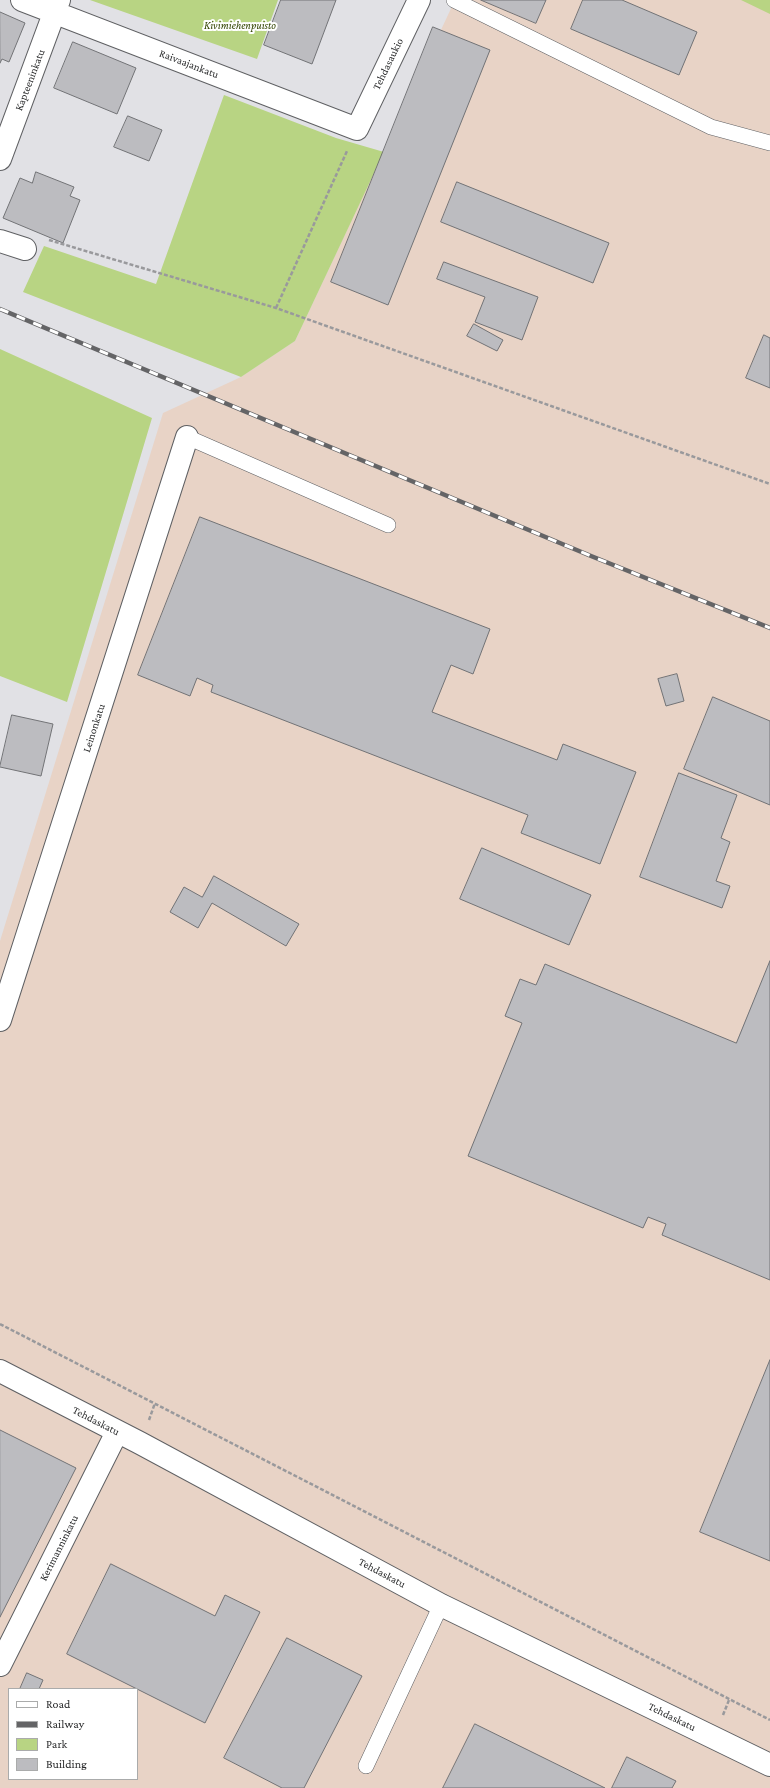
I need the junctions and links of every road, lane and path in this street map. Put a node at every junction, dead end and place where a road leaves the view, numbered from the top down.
1 (22, 0) edge
2 (419, 0) edge
3 (454, 0) edge
4 (57, 6) edge
5 (357, 129) junction
6 (770, 143) edge
7 (0, 159) edge
8 (45, 239) dead end
9 (0, 241) edge
10 (25, 249) dead end
11 (276, 308) junction
12 (187, 437) joint
13 (770, 484) edge
14 (388, 525) dead end
15 (0, 1020) edge
16 (0, 1324) edge
17 (0, 1371) edge
18 (117, 1432) junction
19 (441, 1605) junction
20 (0, 1665) edge
21 (770, 1720) edge
22 (770, 1765) edge
23 (366, 1766) dead end

1 - 4 street, Raivaajankatu
2 - 5 street, Tehdasaukio
3 - 6 lane
4 - 5 street, Raivaajankatu
4 - 7 street, Kapteeninkatu
5 - 11 path
8 - 11 path
9 - 10 street
11 - 13 path
12 - 14 lane
12 - 15 street, Leinonkatu
16 - 21 path
17 - 18 street, Tehdaskatu
18 - 19 street, Tehdaskatu
18 - 20 street, Kerimanninkatu
19 - 22 street, Tehdaskatu
19 - 23 lane

